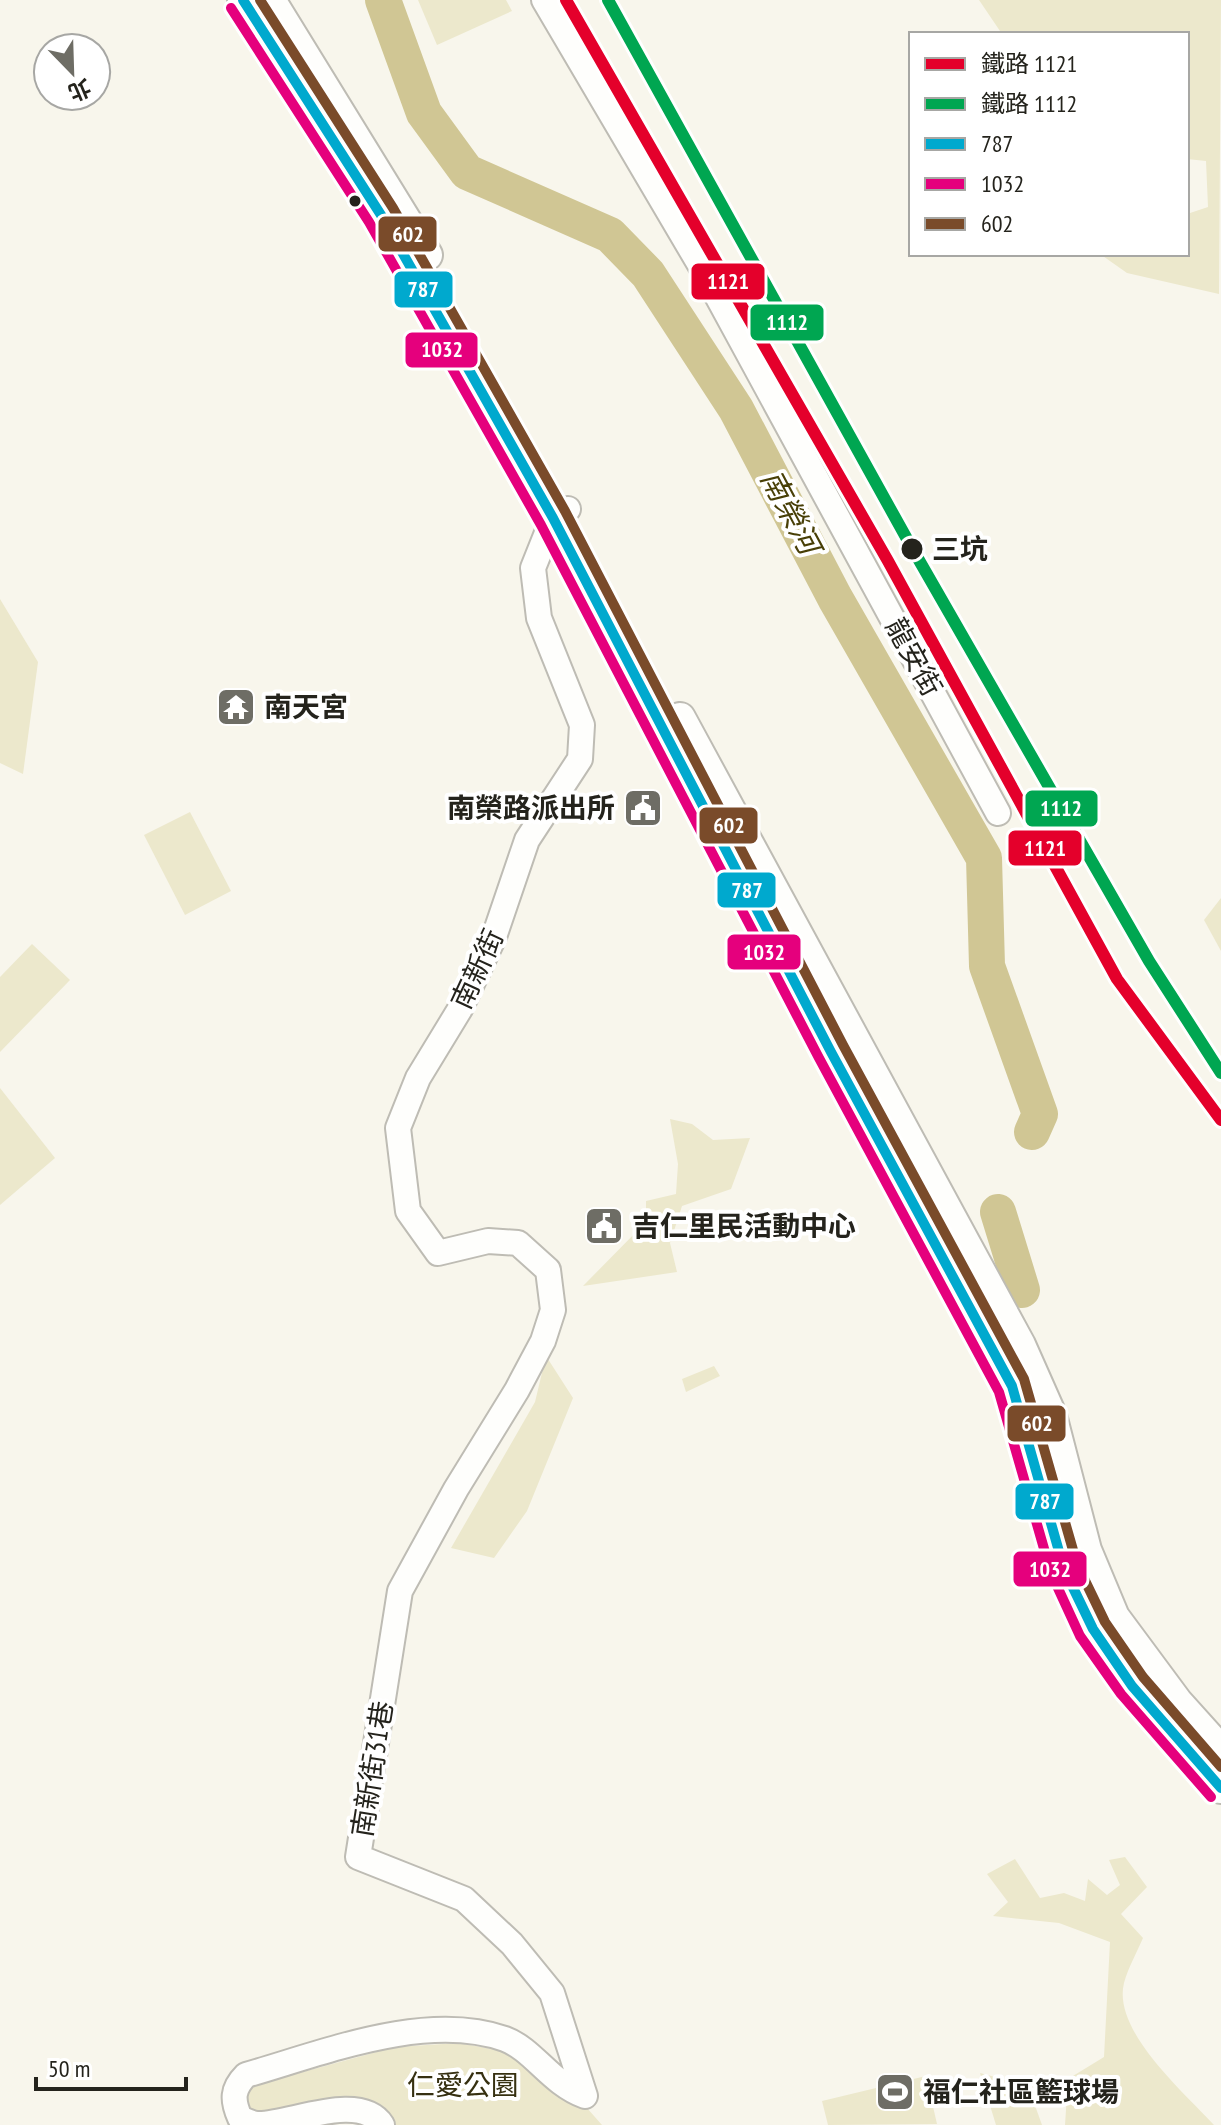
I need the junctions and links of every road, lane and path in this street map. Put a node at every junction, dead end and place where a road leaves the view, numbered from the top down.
1 (243, 0) edge
2 (270, 0) edge
3 (544, 0) edge
4 (560, 514) junction
5 (998, 813) dead end
6 (543, 1341) joint
7 (1221, 1751) edge
8 (1221, 1788) edge
9 (382, 2125) edge

1 - 4 main road
2 - 4 main road
3 - 5 street, 龍安街
4 - 6 street, 南新街
4 - 7 main road
4 - 8 main road
6 - 9 street, 南新街31巷

